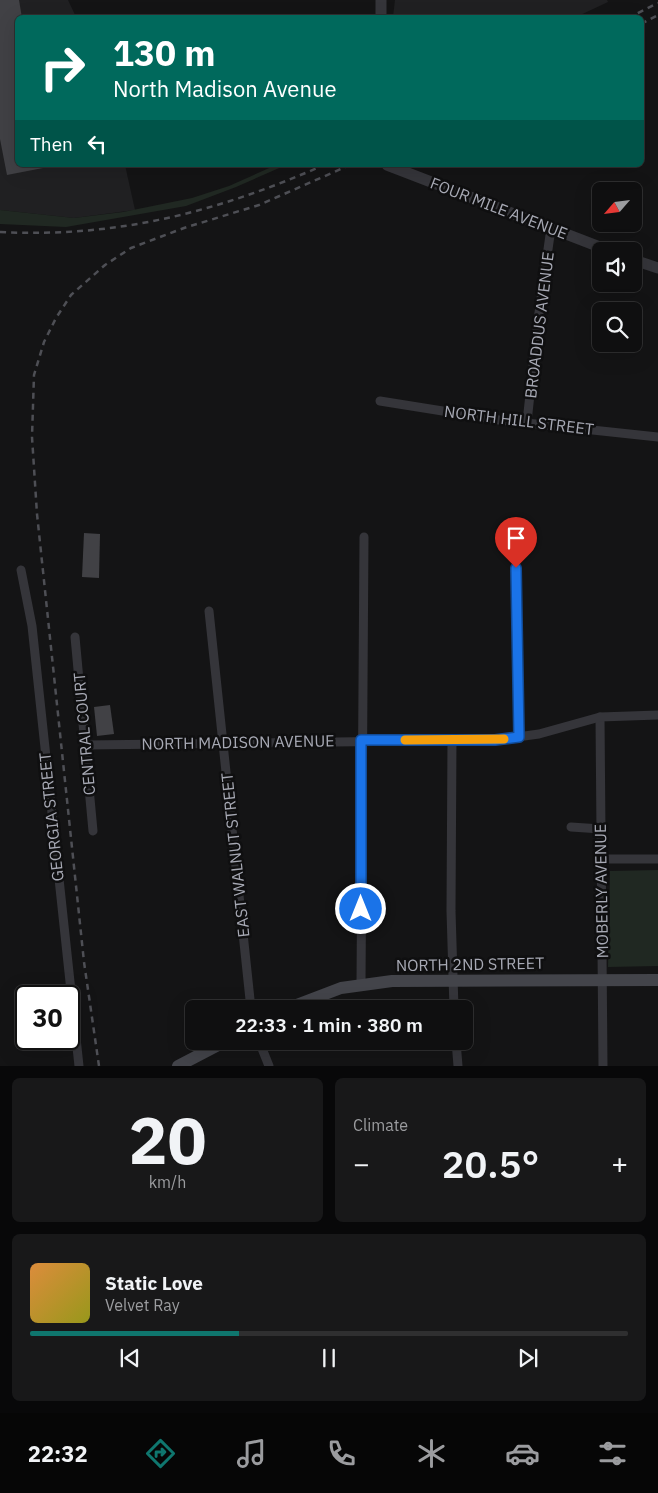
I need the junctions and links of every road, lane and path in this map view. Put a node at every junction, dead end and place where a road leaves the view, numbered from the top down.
1 (381, 0) edge
2 (381, 15) edge
3 (392, 167) edge
4 (551, 228) junction
5 (592, 244) edge
6 (642, 263) edge
7 (658, 268) edge
8 (380, 401) dead end
9 (527, 422) junction
10 (658, 436) edge
11 (364, 537) dead end
12 (516, 568) dead end
13 (21, 570) dead end
14 (209, 611) dead end
15 (75, 637) dead end
16 (658, 715) edge
17 (600, 717) junction
18 (519, 737) junction
19 (452, 739) junction
20 (361, 740) junction
21 (223, 743) junction
22 (84, 745) junction
23 (571, 828) dead end
24 (601, 829) junction
25 (92, 831) dead end
26 (601, 859) junction
27 (658, 859) edge
28 (453, 980) junction
29 (602, 980) junction
30 (658, 980) edge
31 (361, 984) junction
32 (250, 1000) edge
33 (309, 1000) edge
34 (454, 1000) edge
35 (209, 1050) edge
36 (262, 1050) edge
37 (457, 1050) edge
38 (79, 1066) edge
39 (178, 1066) edge
40 (268, 1066) edge
41 (458, 1066) edge
42 (603, 1066) edge

1 - 2 street
3 - 4 street, FOUR MILE AVENUE
4 - 5 street, FOUR MILE AVENUE
4 - 9 street, BROADDUS AVENUE
6 - 7 street
8 - 9 street, NORTH HILL STREET
9 - 10 street, NORTH HILL STREET
11 - 20 street
12 - 18 street
13 - 38 street, GEORGIA STREET
14 - 21 street, EAST WALNUT STREET
15 - 22 street, CENTRAL COURT
16 - 17 street, NORTH MADISON AVENUE
17 - 18 street, NORTH MADISON AVENUE
17 - 24 street, MOBERLY AVENUE
18 - 19 street, NORTH MADISON AVENUE
19 - 20 street, NORTH MADISON AVENUE
19 - 28 street
20 - 21 street, NORTH MADISON AVENUE
20 - 31 street
21 - 22 street, NORTH MADISON AVENUE
21 - 32 street, EAST WALNUT STREET
22 - 25 street, CENTRAL COURT
23 - 24 street
24 - 26 street, MOBERLY AVENUE
26 - 27 street
26 - 29 street, MOBERLY AVENUE
28 - 29 main road, NORTH 2ND STREET
28 - 31 main road, NORTH 2ND STREET
28 - 34 street
29 - 30 main road, NORTH 2ND STREET
29 - 42 street, MOBERLY AVENUE
31 - 33 main road, NORTH 2ND STREET
35 - 39 main road
36 - 40 street
37 - 41 street

